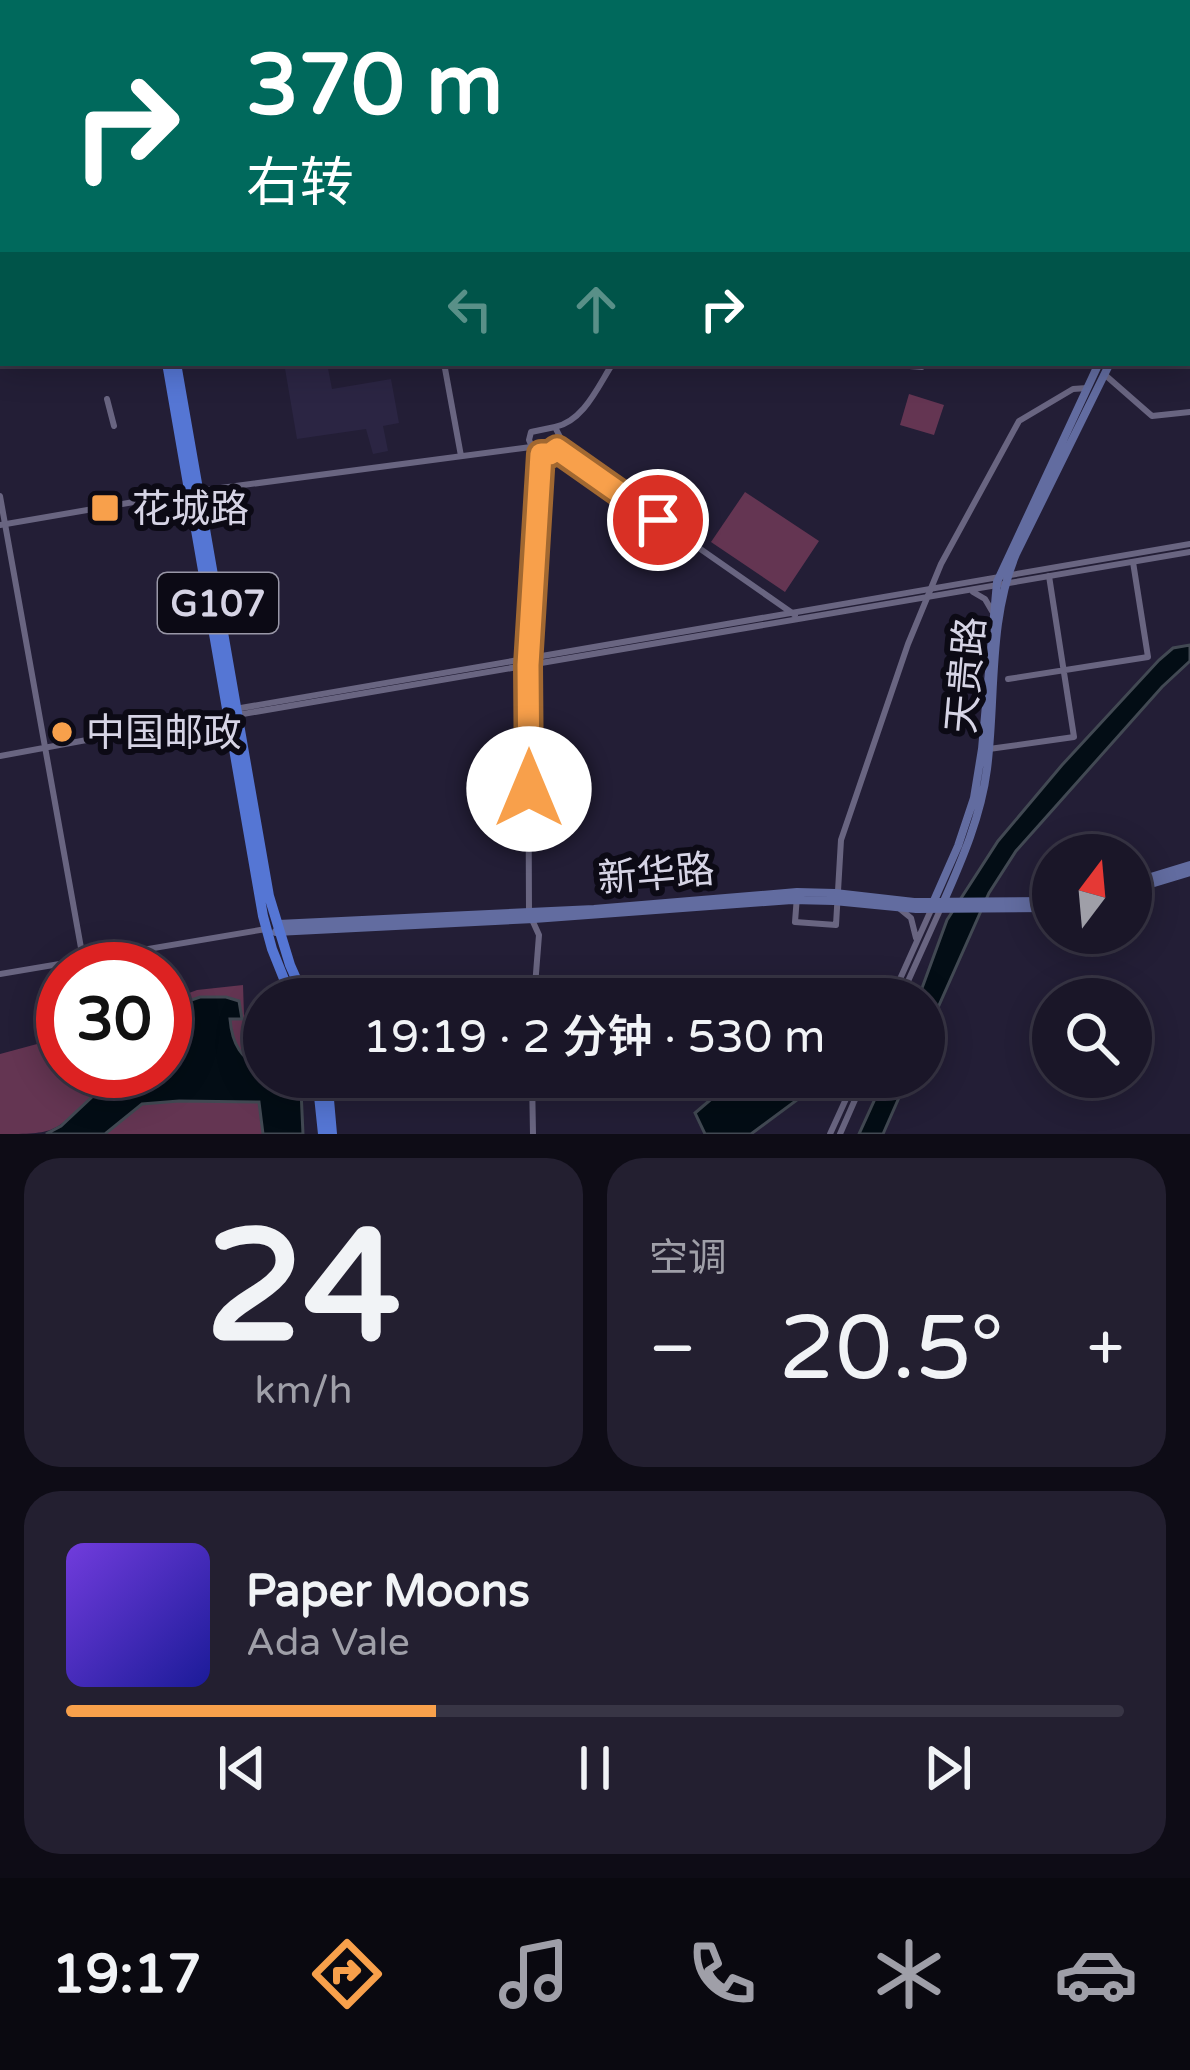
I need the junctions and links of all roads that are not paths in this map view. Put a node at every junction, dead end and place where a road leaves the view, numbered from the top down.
1 (173, 366) edge
2 (445, 366) edge
3 (611, 366) edge
4 (1097, 367) edge
5 (1087, 388) junction
6 (107, 399) dead end
7 (1190, 412) edge
8 (114, 425) dead end
9 (555, 427) junction
10 (531, 447) junction
11 (557, 449) junction
12 (541, 454) junction
13 (461, 456) junction
14 (194, 491) junction
15 (0, 496) edge
16 (3, 524) edge
17 (1190, 548) edge
18 (1016, 554) junction
19 (1133, 562) junction
20 (1036, 571) junction
21 (1049, 577) junction
22 (1002, 580) junction
23 (963, 591) junction
24 (928, 593) junction
25 (993, 613) junction
26 (797, 616) junction
27 (528, 662) junction
28 (1064, 670) junction
29 (1008, 679) dead end
30 (233, 712) junction
31 (47, 748) junction
32 (986, 749) junction
33 (0, 756) edge
34 (1190, 868) edge
35 (1152, 880) edge
36 (797, 896) junction
37 (838, 897) junction
38 (1032, 905) edge
39 (942, 906) junction
40 (897, 908) junction
41 (531, 916) junction
42 (273, 929) junction
43 (80, 942) edge
44 (191, 942) edge
45 (916, 942) junction
46 (36, 967) edge
47 (0, 974) edge
48 (286, 978) edge
49 (295, 978) edge
50 (536, 978) edge
51 (903, 978) edge
52 (906, 978) edge
53 (321, 1098) edge
54 (327, 1098) edge
55 (532, 1098) edge
56 (846, 1098) edge
57 (856, 1098) edge
58 (328, 1134) edge
59 (533, 1134) edge
60 (830, 1134) edge
61 (840, 1134) edge

1 - 14 highway, G107
2 - 13 street
3 - 9 street
4 - 5 main road, 天贵路
4 - 7 street
4 - 18 main road, 天贵路
5 - 22 main road, 天贵路
5 - 24 street
6 - 8 street
9 - 10 street
9 - 11 street
10 - 12 street
10 - 13 street
11 - 12 street
11 - 26 street
12 - 27 street
13 - 14 street
14 - 16 street
14 - 30 highway, G107
15 - 16 street
16 - 31 street
17 - 19 street
17 - 20 street
18 - 20 street
18 - 22 main road, 天贵路
19 - 21 street
19 - 28 street
20 - 22 street
21 - 22 street
21 - 28 street
22 - 23 street
22 - 24 street
22 - 25 main road, 天贵路
22 - 32 main road, 天贵路
23 - 24 street
23 - 25 street
24 - 26 street
24 - 37 street
25 - 32 main road, 天贵路
26 - 27 street
27 - 30 street
27 - 41 street
28 - 29 street
28 - 32 street
30 - 31 street
30 - 42 highway, G107
31 - 33 street
31 - 43 street
32 - 39 main road, 天贵路
34 - 35 main road
36 - 37 main road, 新华路
36 - 37 street
36 - 41 main road, 新华路
37 - 39 main road, 新华路
37 - 40 main road, 新华路
38 - 39 main road, 新华路
39 - 40 main road, 新华路
39 - 45 street, 天贵路
39 - 52 street, 天贵路
40 - 45 street
41 - 42 main road, 新华路
41 - 50 street
42 - 44 street, 新华路
42 - 48 highway, G107
42 - 49 highway, G107
45 - 51 street, 天贵路
46 - 47 street, 新华路
53 - 58 highway
54 - 58 highway
55 - 59 street
56 - 60 street
57 - 61 street

